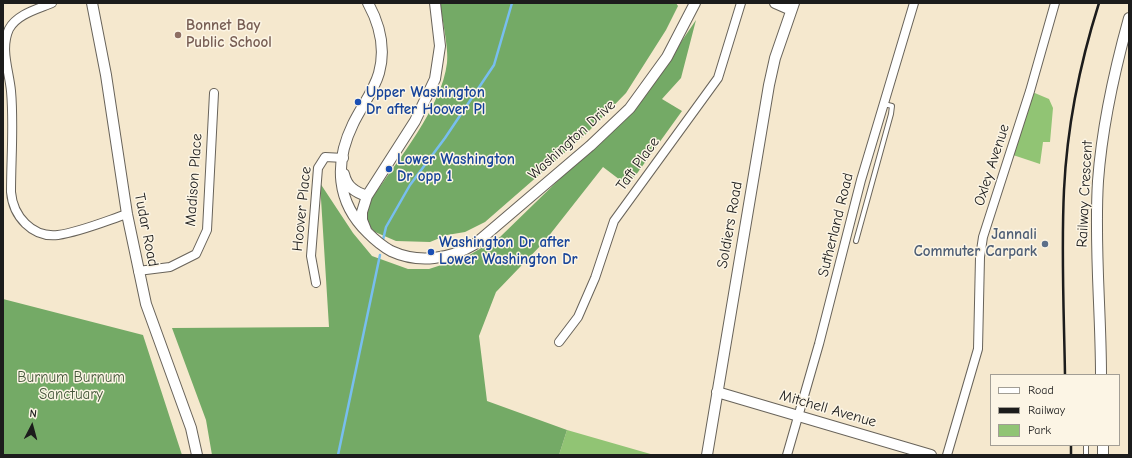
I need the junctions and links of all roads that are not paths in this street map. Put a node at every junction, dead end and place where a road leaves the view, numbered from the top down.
1 (52, 3) edge
2 (92, 3) edge
3 (368, 3) edge
4 (435, 3) edge
5 (695, 3) edge
6 (741, 3) edge
7 (775, 3) edge
8 (914, 3) edge
9 (1055, 3) edge
10 (793, 6) edge
11 (1129, 18) edge
12 (214, 93) dead end
13 (884, 104) junction
14 (344, 158) junction
15 (367, 196) junction
16 (127, 214) junction
17 (368, 233) junction
18 (856, 242) dead end
19 (138, 271) junction
20 (316, 284) dead end
21 (559, 342) dead end
22 (1101, 374) edge
23 (717, 392) junction
24 (798, 416) junction
25 (906, 451) edge
26 (197, 455) edge
27 (707, 455) edge
28 (787, 455) edge
29 (931, 455) edge
30 (947, 455) edge

1 - 16 street
2 - 16 street, Tudar Road
3 - 14 street
4 - 15 street
5 - 17 street, Washington Drive
6 - 21 street, Taft Place
7 - 10 street
8 - 13 street, Sutherland Road
9 - 30 street, Oxley Avenue
10 - 23 street, Soldiers Road
11 - 22 street, Railway Crescent
12 - 19 street, Madison Place
13 - 18 lane
13 - 24 street, Sutherland Road
14 - 15 street
14 - 17 street, Washington Drive
14 - 20 street, Hoover Place
15 - 17 street
16 - 19 street, Tudar Road
19 - 26 street, Tudar Road
23 - 24 street, Mitchell Avenue
23 - 27 street, Soldiers Road
24 - 25 street, Mitchell Avenue
24 - 28 street, Sutherland Road
25 - 29 street, Mitchell Avenue

